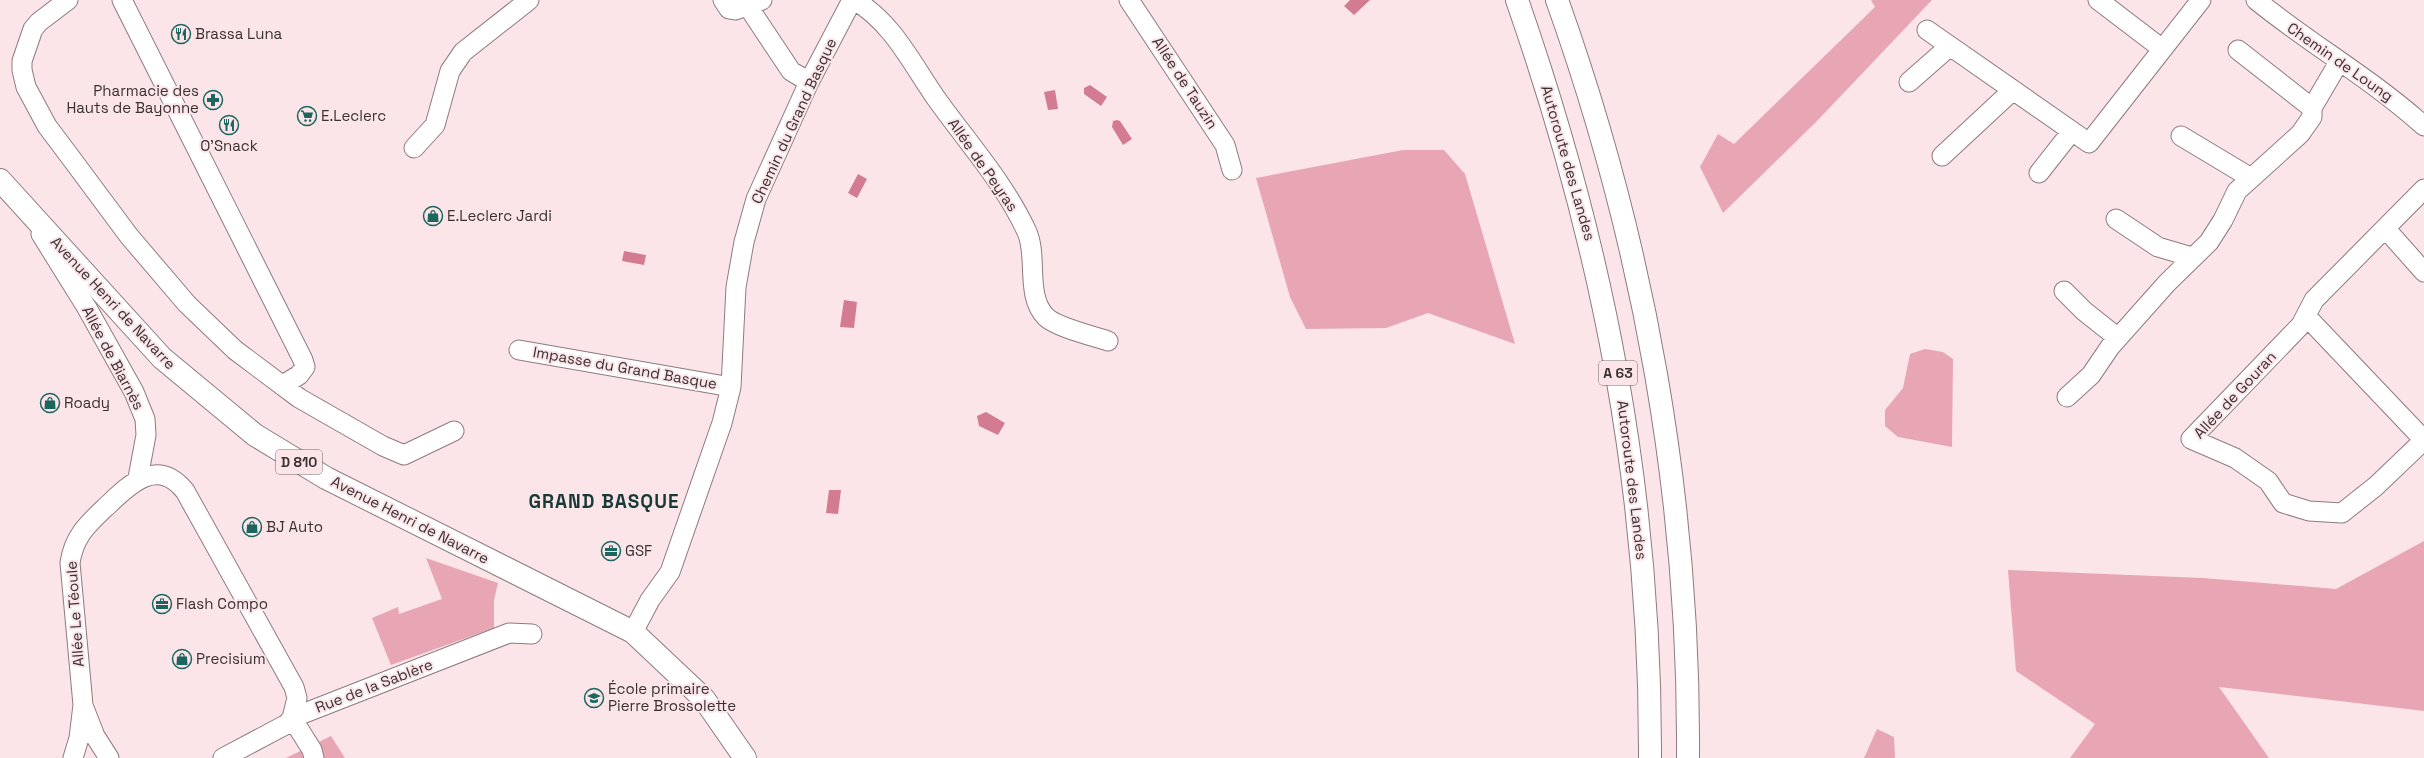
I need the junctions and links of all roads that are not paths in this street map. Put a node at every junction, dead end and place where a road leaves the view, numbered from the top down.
1 (68, 0) edge
2 (122, 0) edge
3 (529, 0) edge
4 (723, 0) edge
5 (853, 0) edge
6 (1129, 0) edge
7 (1517, 0) edge
8 (1557, 0) edge
9 (2098, 0) edge
10 (2201, 0) edge
11 (2256, 0) edge
12 (756, 2) edge
13 (1927, 30) dead end
14 (1950, 46) junction
15 (2162, 48) junction
16 (2238, 50) dead end
17 (2339, 62) junction
18 (809, 82) junction
19 (1909, 82) dead end
20 (2013, 90) junction
21 (2312, 108) junction
22 (2424, 126) edge
23 (2072, 131) junction
24 (2181, 136) dead end
25 (414, 148) dead end
26 (1942, 156) dead end
27 (1232, 170) dead end
28 (2040, 173) dead end
29 (2251, 178) junction
30 (0, 180) edge
31 (2424, 188) edge
32 (24, 208) junction
33 (2116, 219) dead end
34 (2384, 228) junction
35 (2192, 257) junction
36 (2424, 272) edge
37 (2064, 291) dead end
38 (2307, 317) junction
39 (2118, 338) junction
40 (1108, 341) dead end
41 (519, 350) dead end
42 (283, 386) junction
43 (731, 387) junction
44 (2067, 397) dead end
45 (454, 431) dead end
46 (138, 478) junction
47 (633, 632) junction
48 (532, 634) dead end
49 (83, 704) junction
50 (292, 718) junction
51 (74, 758) edge
52 (109, 758) edge
53 (223, 758) edge
54 (314, 758) edge
55 (745, 758) edge
56 (1650, 758) edge
57 (1688, 758) edge

1 - 42 street
2 - 42 street
3 - 25 street
4 - 12 street
5 - 18 street, Chemin du Grand Basque
5 - 40 street, Allée de Peyras
6 - 27 street, Allée de Tauzin
7 - 56 main road, Autoroute des Landes / A 63
8 - 57 main road, A 63
9 - 15 street
10 - 15 street
11 - 17 street, Chemin de Loung
12 - 18 street
13 - 14 street
14 - 19 street
14 - 20 street
15 - 23 street
16 - 21 street
17 - 21 street
17 - 22 street, Chemin de Loung
18 - 43 street, Chemin du Grand Basque
20 - 23 street
20 - 26 street
21 - 29 street
23 - 28 street
24 - 29 street
29 - 35 street
30 - 32 main road, Avenue Henri de Navarre / D 810
31 - 34 street, Allée de Gouran
32 - 46 street, Allée de Biarnès
32 - 47 main road, Avenue Henri de Navarre / D 810
33 - 35 street
34 - 36 street
34 - 38 street, Allée de Gouran
35 - 39 street
37 - 39 street
38 - 38 street, Allée de Gouran
39 - 44 street
41 - 43 street, Impasse du Grand Basque
42 - 45 street
43 - 47 street, Chemin du Grand Basque
46 - 49 street, Allée Le Téoule
46 - 50 street
47 - 55 main road, Avenue Henri de Navarre / D 810
48 - 50 street, Rue de la Sablère
49 - 51 street, Allée Le Téoule
49 - 52 street, Allée Le Téoule
50 - 53 street, Rue de la Sablère
50 - 54 street

